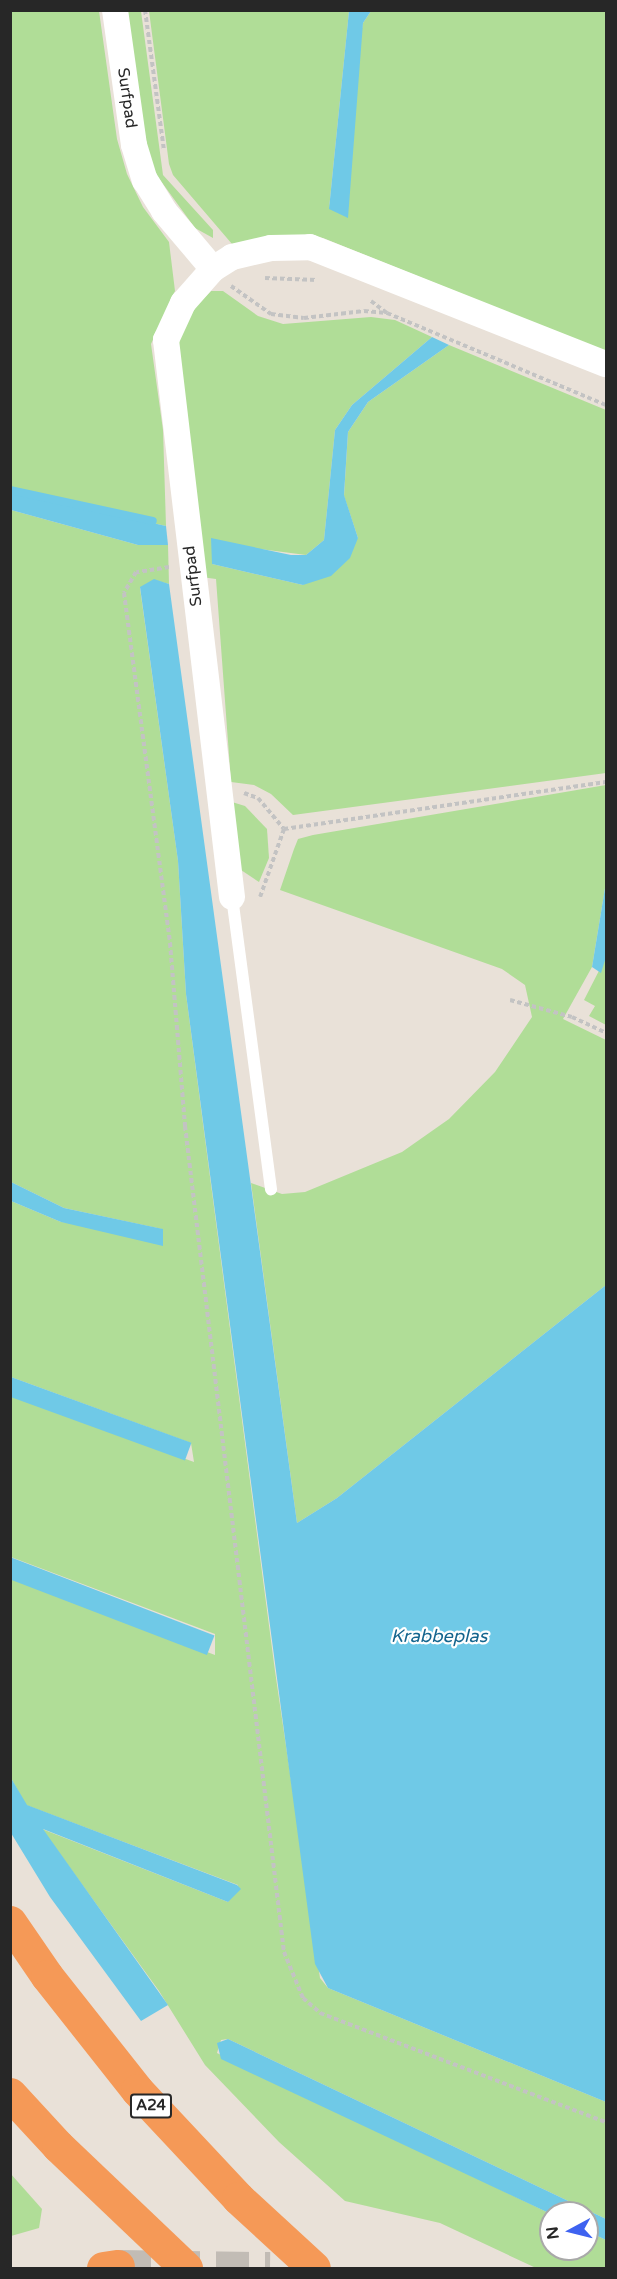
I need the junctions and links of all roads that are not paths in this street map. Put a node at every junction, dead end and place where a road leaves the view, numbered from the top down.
1 (115, 10) edge
2 (223, 263) junction
3 (606, 364) edge
4 (232, 897) joint
5 (272, 1189) dead end
6 (10, 1922) edge
7 (10, 2094) edge
8 (186, 2268) edge
9 (314, 2268) edge

1 - 2 street, Surfpad
2 - 3 street
2 - 4 street, Surfpad
4 - 5 lane
6 - 9 highway, A24
7 - 8 highway

